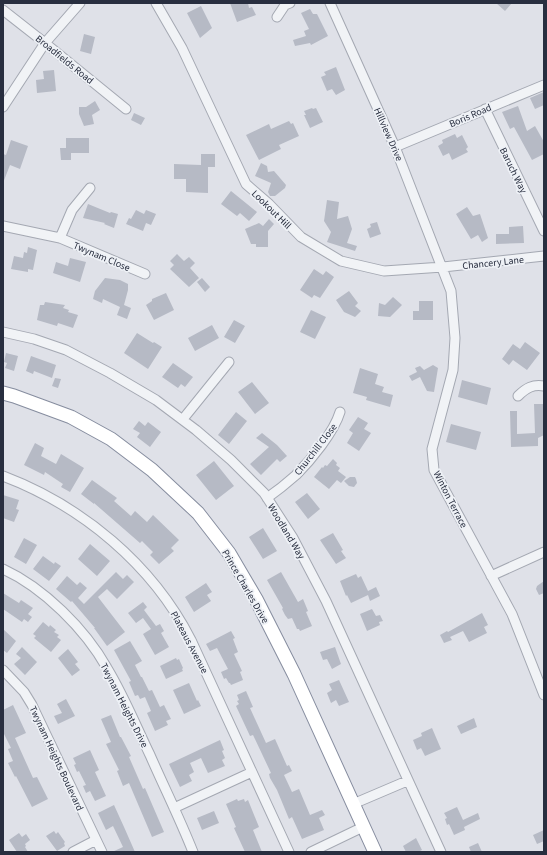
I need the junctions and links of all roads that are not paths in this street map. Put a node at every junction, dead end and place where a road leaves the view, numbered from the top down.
1 (80, 3) edge
2 (156, 3) edge
3 (290, 3) edge
4 (330, 3) edge
5 (3, 10) edge
6 (277, 17) dead end
7 (45, 43) junction
8 (544, 85) edge
9 (3, 107) edge
10 (126, 109) dead end
11 (485, 109) junction
12 (395, 146) junction
13 (90, 188) dead end
14 (3, 226) edge
15 (544, 231) edge
16 (60, 238) junction
17 (544, 256) edge
18 (443, 267) junction
19 (145, 274) dead end
20 (3, 332) edge
21 (229, 362) dead end
22 (544, 386) edge
23 (3, 393) edge
24 (518, 396) dead end
25 (340, 412) dead end
26 (183, 419) junction
27 (3, 476) edge
28 (267, 498) junction
29 (544, 552) edge
30 (3, 569) edge
31 (491, 576) junction
32 (3, 670) edge
33 (544, 695) edge
34 (252, 772) junction
35 (407, 781) junction
36 (353, 804) junction
37 (174, 808) junction
38 (363, 826) junction
39 (96, 840) junction
40 (74, 852) edge
41 (102, 852) edge
42 (193, 852) edge
43 (289, 852) edge
44 (311, 852) edge
45 (375, 852) edge
46 (441, 852) edge

1 - 7 street
2 - 18 street, Lookout Hill
3 - 6 street
4 - 12 street, Hillview Drive
5 - 7 street, Broadfields Road
7 - 9 street
7 - 10 street, Broadfields Road
8 - 11 street, Boris Road
11 - 12 street, Boris Road
11 - 15 street, Baruch Way
12 - 18 street, Hillview Drive
13 - 16 street
14 - 16 street, Twynam Close
16 - 19 street, Twynam Close
17 - 18 street, Chancery Lane
18 - 31 street, Winton Terrace
20 - 26 street, Woodland Way
21 - 26 street
22 - 24 street
23 - 36 highway, Prince Charles Drive
25 - 28 street, Churchill Close
26 - 28 street, Woodland Way
27 - 34 street, Plateaus Avenue
28 - 35 street, Woodland Way
29 - 31 street
30 - 37 street, Twynam Heights Drive
31 - 33 street, Winton Terrace
32 - 39 street, Twynam Heights Boulevard
34 - 37 street
34 - 43 street, Plateaus Avenue
35 - 36 street
35 - 46 street, Woodland Way
36 - 38 highway, Prince Charles Drive
37 - 42 street, Twynam Heights Drive
38 - 44 street
38 - 45 highway, Prince Charles Drive
39 - 40 street
39 - 41 street, Twynam Heights Boulevard

